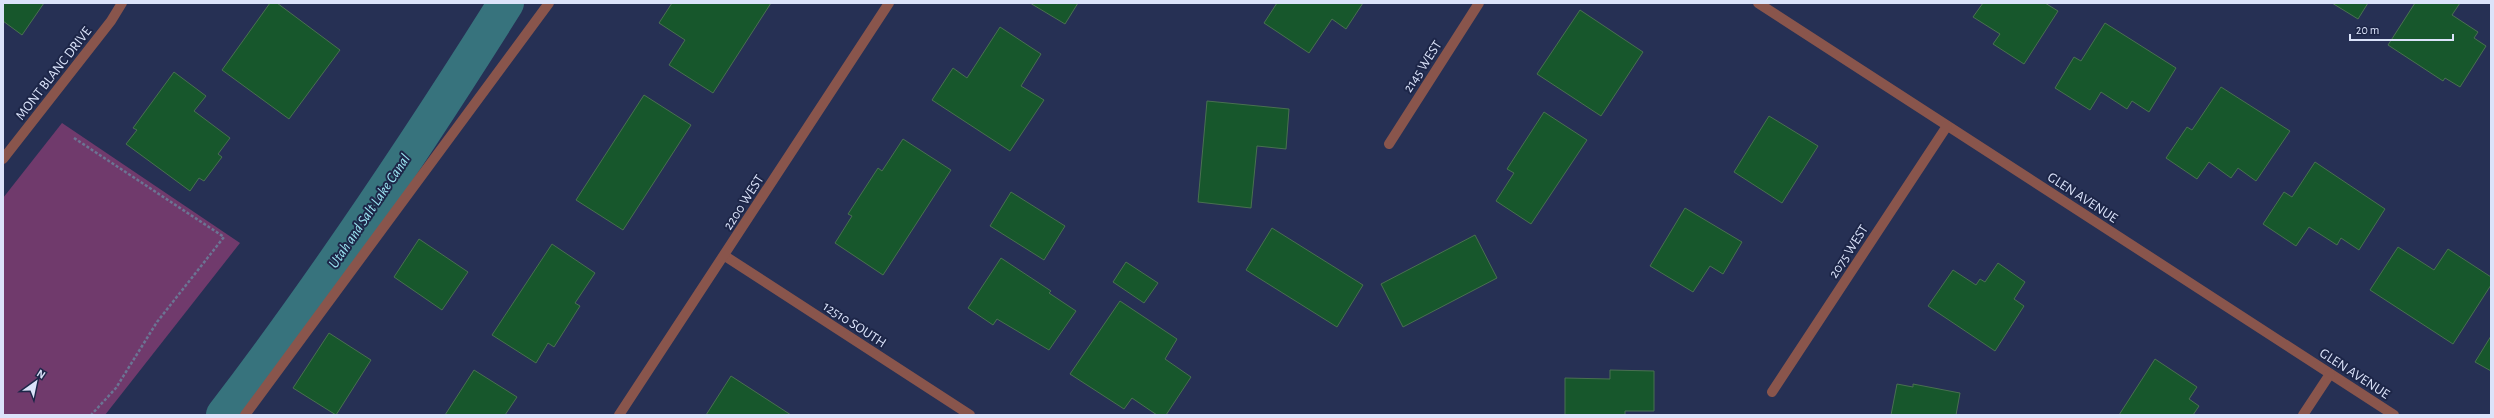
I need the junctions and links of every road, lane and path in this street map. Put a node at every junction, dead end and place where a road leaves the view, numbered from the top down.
1 (122, 3) edge
2 (548, 3) edge
3 (889, 3) edge
4 (1479, 3) edge
5 (1758, 3) edge
6 (1947, 126) junction
7 (74, 138) dead end
8 (1389, 144) dead end
9 (3, 159) edge
10 (724, 256) junction
11 (2330, 374) junction
12 (1772, 392) dead end
13 (91, 415) edge
14 (245, 415) edge
15 (619, 415) edge
16 (970, 415) edge
17 (2303, 415) edge
18 (2394, 415) edge

1 - 9 street, MONT BLANC DRIVE
2 - 14 street
3 - 10 street, 2200 WEST
4 - 8 street, 2145 WEST
5 - 6 street, GLEN AVENUE
6 - 11 street, GLEN AVENUE
6 - 12 street, 2075 WEST
7 - 13 path
10 - 15 street, 2200 WEST
10 - 16 street, 12510 SOUTH
11 - 17 street
11 - 18 street, GLEN AVENUE

